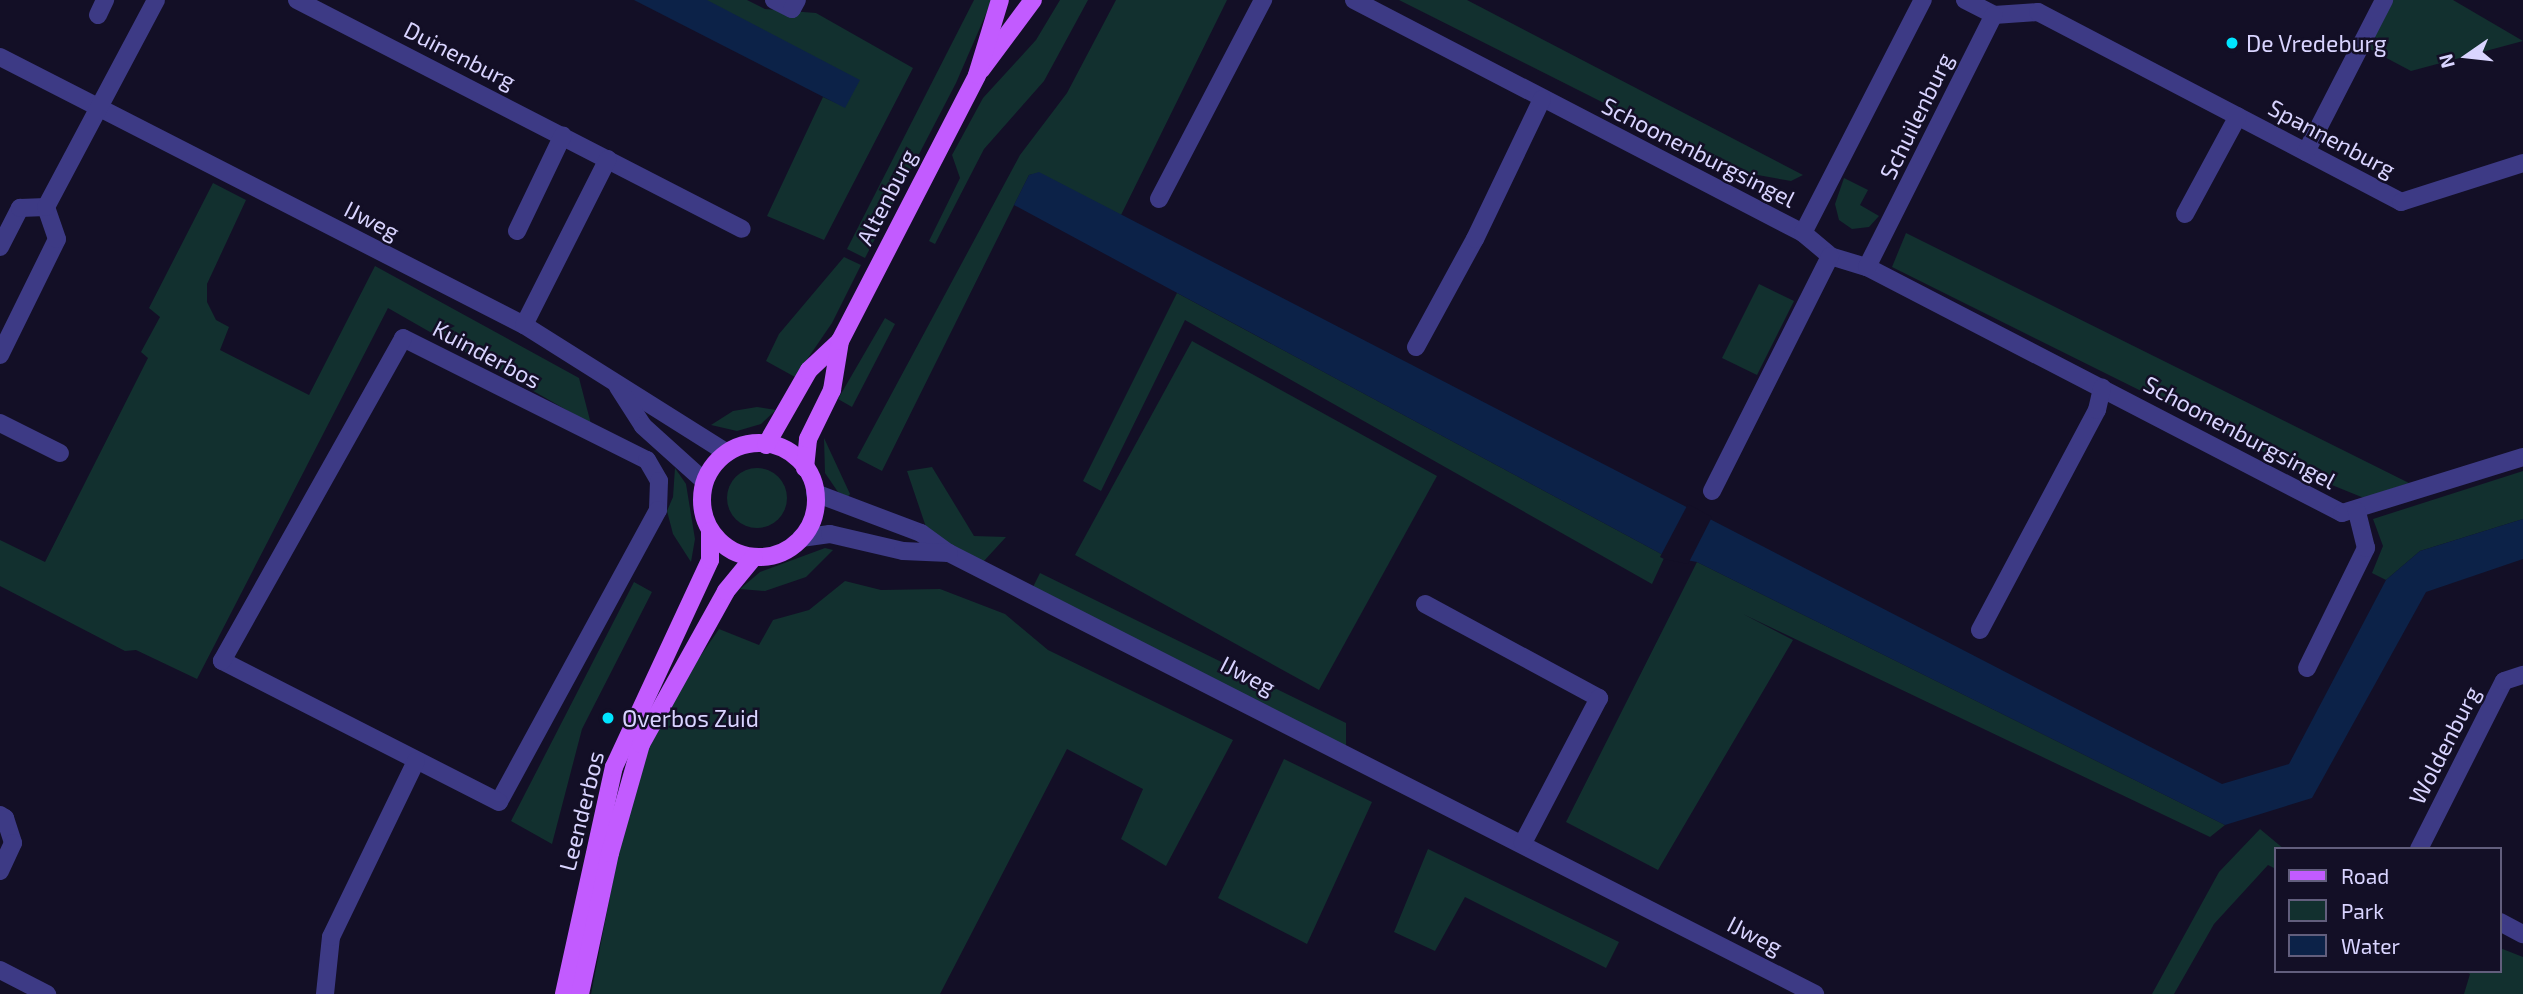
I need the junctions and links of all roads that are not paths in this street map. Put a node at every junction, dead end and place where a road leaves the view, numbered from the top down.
1 (156, 0) edge
2 (298, 0) edge
3 (774, 0) edge
4 (1000, 0) edge
5 (1032, 0) edge
6 (1263, 0) edge
7 (1354, 0) edge
8 (1923, 0) edge
9 (1965, 0) edge
10 (2384, 0) edge
11 (794, 5) edge
12 (1994, 15) junction
13 (0, 57) edge
14 (976, 75) junction
15 (1542, 99) junction
16 (97, 106) junction
17 (2238, 116) junction
18 (563, 135) junction
19 (2306, 152) junction
20 (608, 159) junction
21 (2523, 163) edge
22 (1159, 199) dead end
23 (46, 207) junction
24 (2185, 214) dead end
25 (742, 229) dead end
26 (517, 231) dead end
27 (1802, 233) junction
28 (0, 247) edge
29 (1830, 256) junction
30 (1867, 267) junction
31 (524, 325) junction
32 (840, 341) junction
33 (1416, 347) dead end
34 (0, 355) edge
35 (618, 387) junction
36 (2102, 388) junction
37 (0, 423) edge
38 (766, 444) junction
39 (60, 453) dead end
40 (727, 453) junction
41 (2523, 457) edge
42 (805, 468) junction
43 (704, 481) junction
44 (1712, 491) dead end
45 (816, 493) junction
46 (2357, 511) junction
47 (710, 531) junction
48 (802, 538) junction
49 (949, 553) junction
50 (754, 557) junction
51 (1425, 604) dead end
52 (1980, 630) dead end
53 (2307, 668) dead end
54 (2523, 675) edge
55 (416, 761) junction
56 (0, 815) edge
57 (1523, 843) junction
58 (2420, 847) edge
59 (0, 871) edge
60 (2502, 923) edge
61 (2523, 934) edge
62 (0, 971) edge
63 (47, 994) edge
64 (325, 994) edge
65 (564, 994) edge
66 (580, 994) edge
67 (1815, 994) edge

1 - 16 street
2 - 18 street, Duinenburg
3 - 11 street
4 - 14 main road, Altenburg
5 - 14 main road, Altenburg
6 - 22 street
7 - 15 street, Schoonenburgsingel
8 - 27 street, Schuilenburg
9 - 12 street
10 - 19 street
12 - 17 street, Spannenburg
12 - 30 street, Schuilenburg
13 - 16 street, IJweg
14 - 32 main road, Altenburg
15 - 27 street, Schoonenburgsingel
15 - 33 street
16 - 23 street
16 - 31 street, IJweg
17 - 19 street, Spannenburg
17 - 24 street, Spannenburg
18 - 20 street, Duinenburg
18 - 26 street
19 - 21 street, Spannenburg
20 - 25 street, Duinenburg
20 - 31 street
23 - 28 street
23 - 34 street
27 - 29 street, Schoonenburgsingel
29 - 30 street, Schoonenburgsingel
29 - 44 street
30 - 36 street, Schoonenburgsingel
31 - 35 street, IJweg
32 - 38 main road, Altenburg
32 - 42 main road, Altenburg
35 - 40 street, IJweg
35 - 43 street, IJweg
36 - 46 street, Schoonenburgsingel
36 - 52 street
37 - 39 street
38 - 40 main road
38 - 42 main road
40 - 43 main road
41 - 46 street, Schoonenburgsingel
42 - 45 main road
43 - 47 main road
45 - 48 main road
45 - 49 street, IJweg
46 - 53 street, Schoonenburgsingel
47 - 50 main road
47 - 65 main road, Leenderbos
48 - 49 street, IJweg
48 - 50 main road
49 - 57 street, IJweg
50 - 66 main road, Leenderbos
51 - 57 street
54 - 58 street, Woldenburg
55 - 55 street, Kuinderbos
55 - 64 street
56 - 59 street
57 - 67 street, IJweg
60 - 61 street
62 - 63 street

